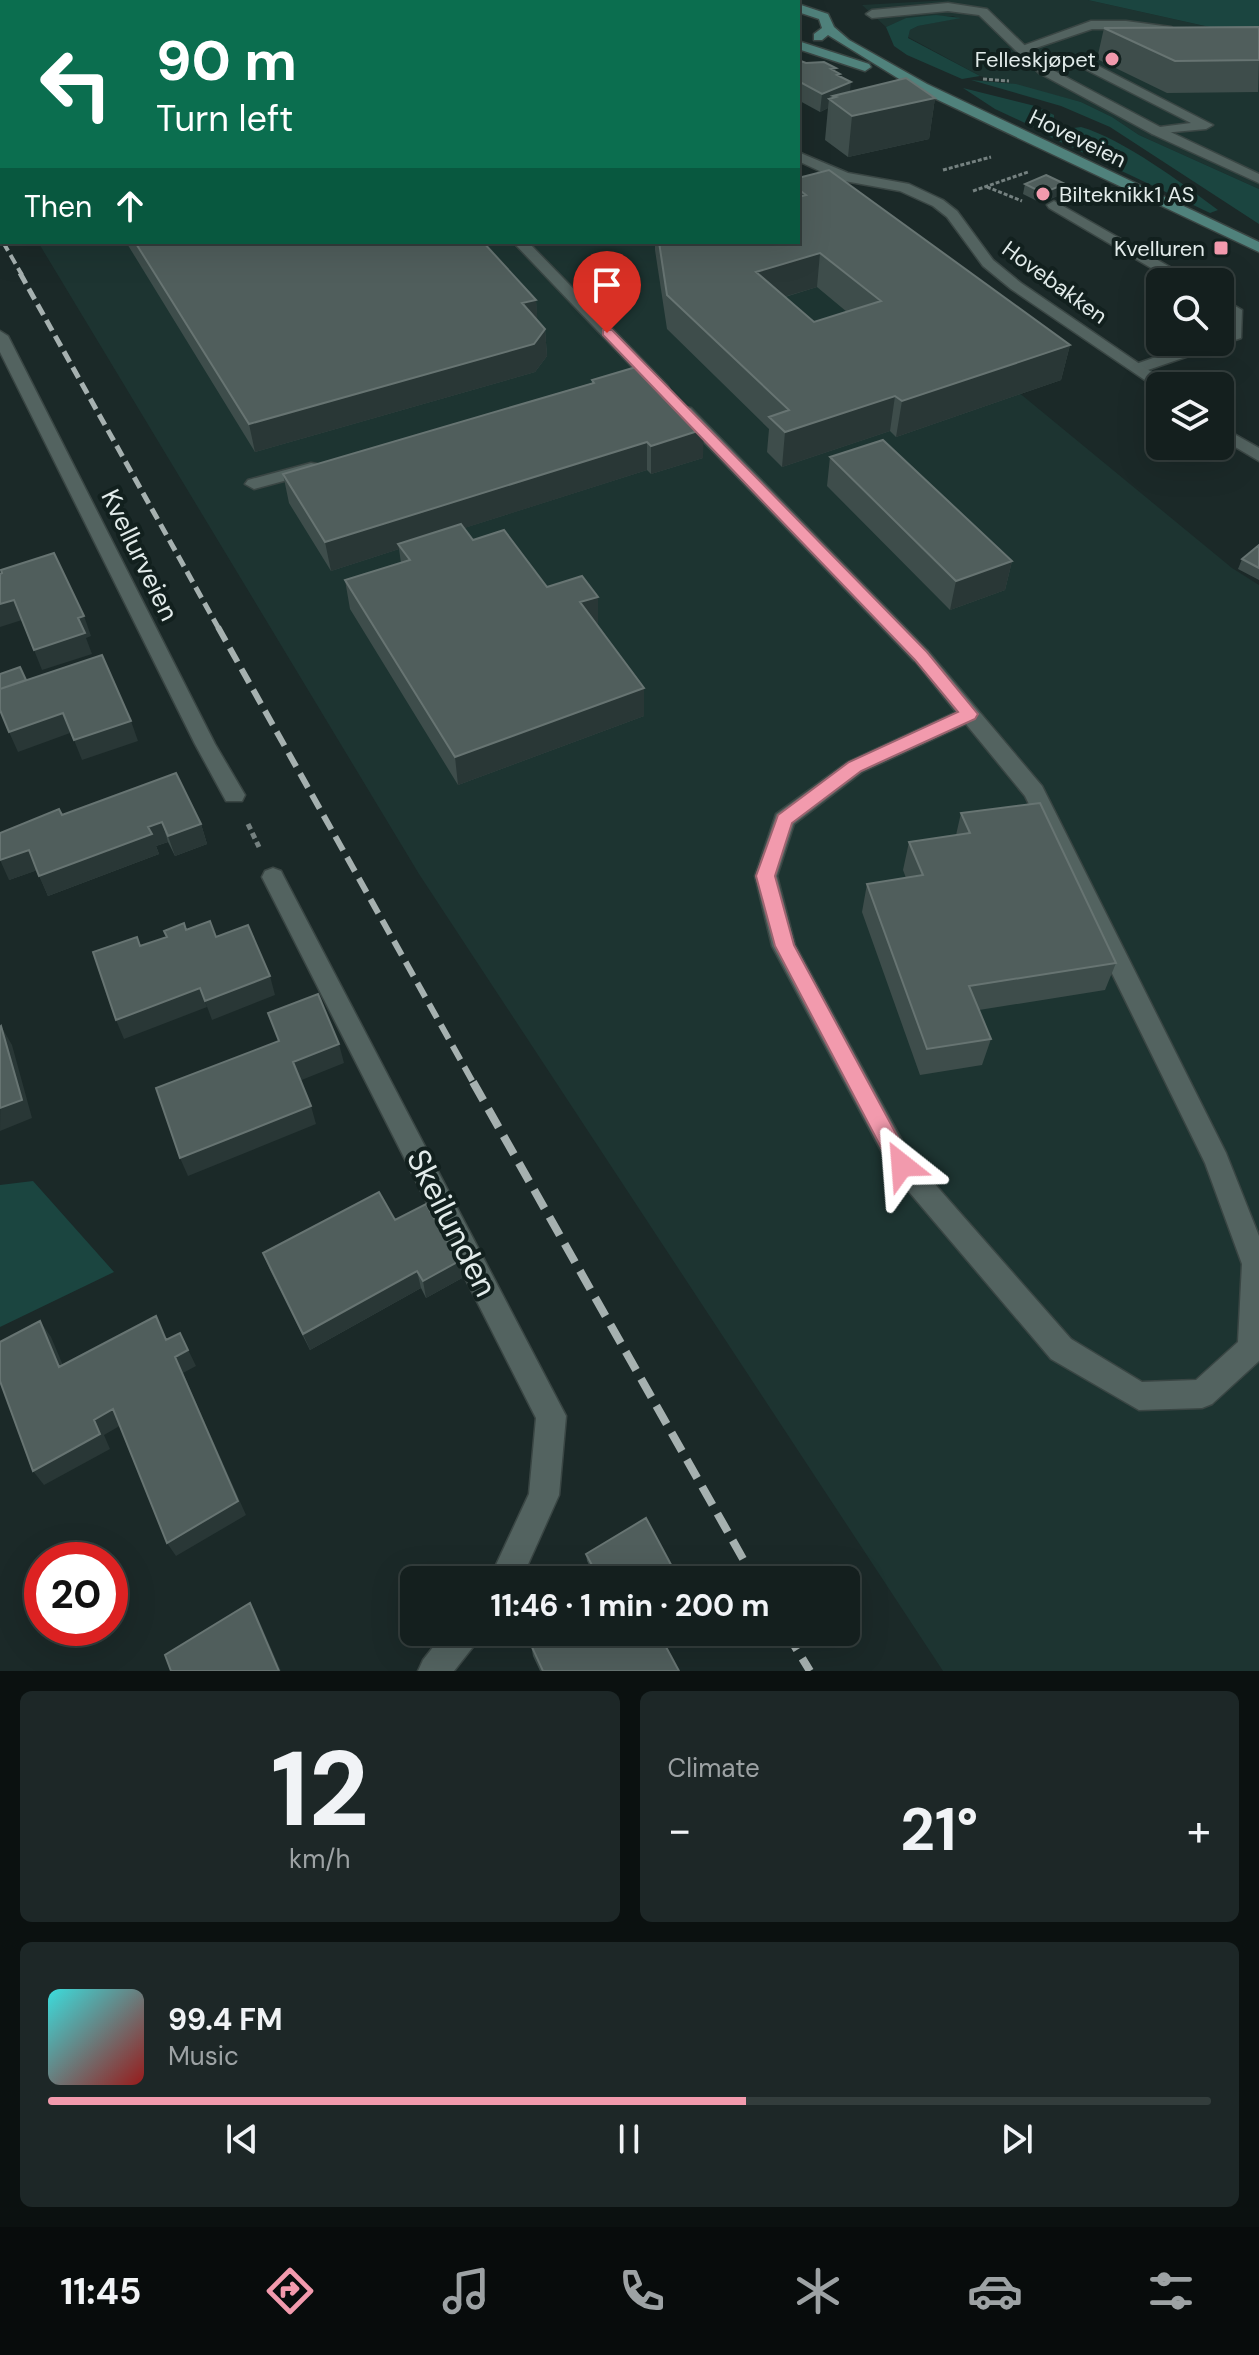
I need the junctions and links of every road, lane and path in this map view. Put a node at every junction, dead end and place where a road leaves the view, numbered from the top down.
1 (800, 9) edge
2 (872, 14) dead end
3 (828, 29) junction
4 (1171, 31) edge
5 (800, 42) edge
6 (800, 44) edge
7 (1020, 49) junction
8 (1077, 60) dead end
9 (922, 87) junction
10 (1157, 131) junction
11 (800, 158) edge
12 (1035, 170) dead end
13 (1259, 179) edge
14 (966, 193) dead end
15 (1054, 205) dead end
16 (527, 244) edge
17 (1259, 248) edge
18 (1162, 268) edge
19 (1234, 310) edge
20 (1234, 335) edge
21 (0, 336) edge
22 (1174, 356) edge
23 (1139, 368) junction
24 (1146, 373) edge
25 (1234, 440) edge
26 (1259, 456) edge
27 (330, 463) edge
28 (254, 484) dead end
29 (969, 714) junction
30 (234, 795) joint
31 (273, 877) joint
32 (511, 1566) edge
33 (454, 1646) edge
34 (434, 1671) edge

1 - 3 main road, Hoveveien
2 - 7 street
3 - 5 main road
3 - 9 main road, Hoveveien
4 - 7 street
6 - 9 main road, Hoveveien
7 - 10 street
8 - 10 street
9 - 17 main road, Hoveveien
10 - 13 street
11 - 23 street, Hovebakken
12 - 14 path
15 - 18 street
16 - 29 street
19 - 20 street
21 - 30 street, Kvellurveien
22 - 23 street
23 - 24 street, Hovebakken
25 - 26 street
27 - 28 street
29 - 29 street
30 - 31 path
31 - 32 street, Skeilunden
33 - 34 street

